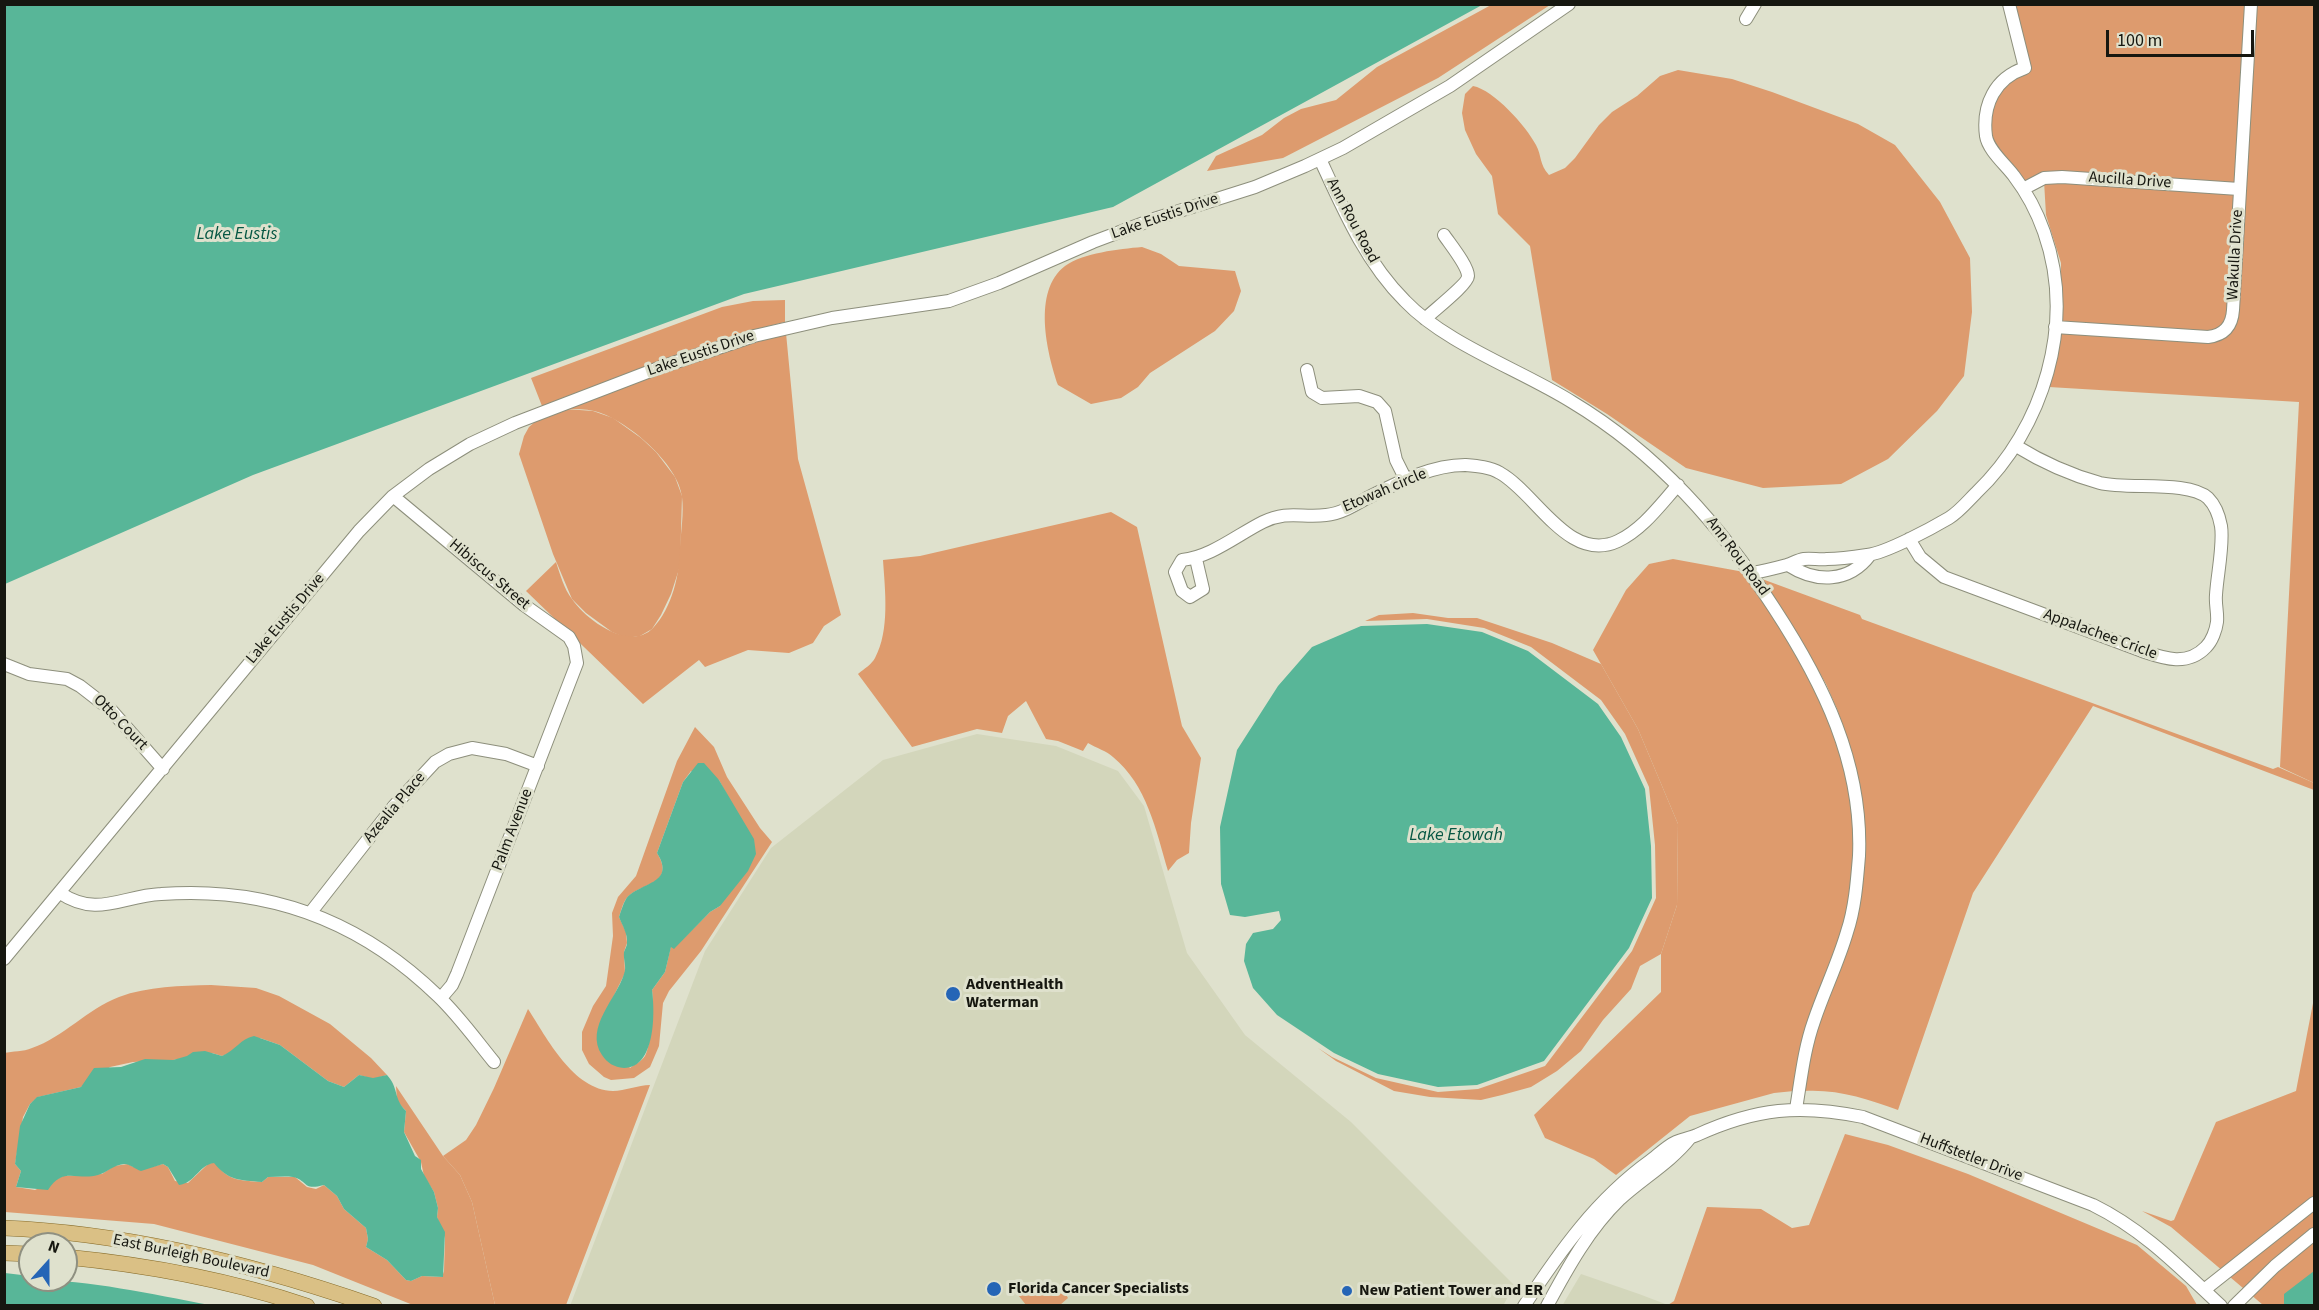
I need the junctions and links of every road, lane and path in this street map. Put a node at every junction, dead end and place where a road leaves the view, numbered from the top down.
1 (1569, 4) edge
2 (1755, 4) edge
3 (2009, 4) edge
4 (2251, 4) edge
5 (1746, 20) dead end
6 (1320, 159) junction
7 (2023, 189) junction
8 (2239, 189) junction
9 (1444, 236) dead end
10 (1425, 319) junction
11 (2055, 327) junction
12 (1307, 370) dead end
13 (2016, 446) junction
14 (1406, 480) junction
15 (1678, 485) junction
16 (393, 496) junction
17 (1909, 538) junction
18 (1870, 555) junction
19 (1841, 558) junction
20 (1196, 559) dead end
21 (1788, 565) junction
22 (1752, 573) junction
23 (1845, 574) junction
24 (577, 659) joint
25 (4, 664) edge
26 (538, 766) junction
27 (163, 769) junction
28 (60, 893) junction
29 (311, 912) junction
30 (4, 959) edge
31 (441, 998) junction
32 (494, 1062) dead end
33 (1796, 1108) junction
34 (1690, 1138) junction
35 (2314, 1203) edge
36 (6, 1229) edge
37 (2314, 1234) edge
38 (78, 1259) edge
39 (2204, 1290) junction
40 (307, 1305) edge
41 (374, 1305) edge
42 (1524, 1305) edge
43 (1547, 1305) edge
44 (2221, 1305) edge
45 (2234, 1305) edge

1 - 6 street, Lake Eustis Drive
2 - 5 street
3 - 7 street
4 - 8 street, Wakulla Drive
6 - 10 street, Ann Rou Road
6 - 16 street, Lake Eustis Drive
7 - 8 street, Aucilla Drive
7 - 11 street
8 - 11 street, Wakulla Drive
9 - 10 street
10 - 15 street, Ann Rou Road
11 - 13 street
12 - 14 street
13 - 17 street
13 - 17 street, Appalachee Cricle
14 - 15 street, Etowah circle
14 - 20 street, Etowah circle
15 - 22 street, Ann Rou Road
16 - 24 street, Hibiscus Street
16 - 27 street, Lake Eustis Drive
17 - 18 street
18 - 19 street
18 - 23 street
19 - 21 street
19 - 23 street
21 - 22 street
21 - 23 street
22 - 33 street, Ann Rou Road
24 - 26 street, Palm Avenue
25 - 27 street, Otto Court
26 - 29 street, Azealia Place
26 - 31 street, Palm Avenue
27 - 28 street, Lake Eustis Drive
28 - 29 street
28 - 30 street, Lake Eustis Drive
29 - 31 street
31 - 32 street
33 - 34 street, Huffstetler Drive
33 - 39 street, Huffstetler Drive
34 - 42 street, Huffstetler Drive
34 - 43 street, Huffstetler Drive
35 - 39 street
36 - 41 main road, East Burleigh Boulevard
37 - 45 street
38 - 40 main road, East Burleigh Boulevard
39 - 44 street, Huffstetler Drive

